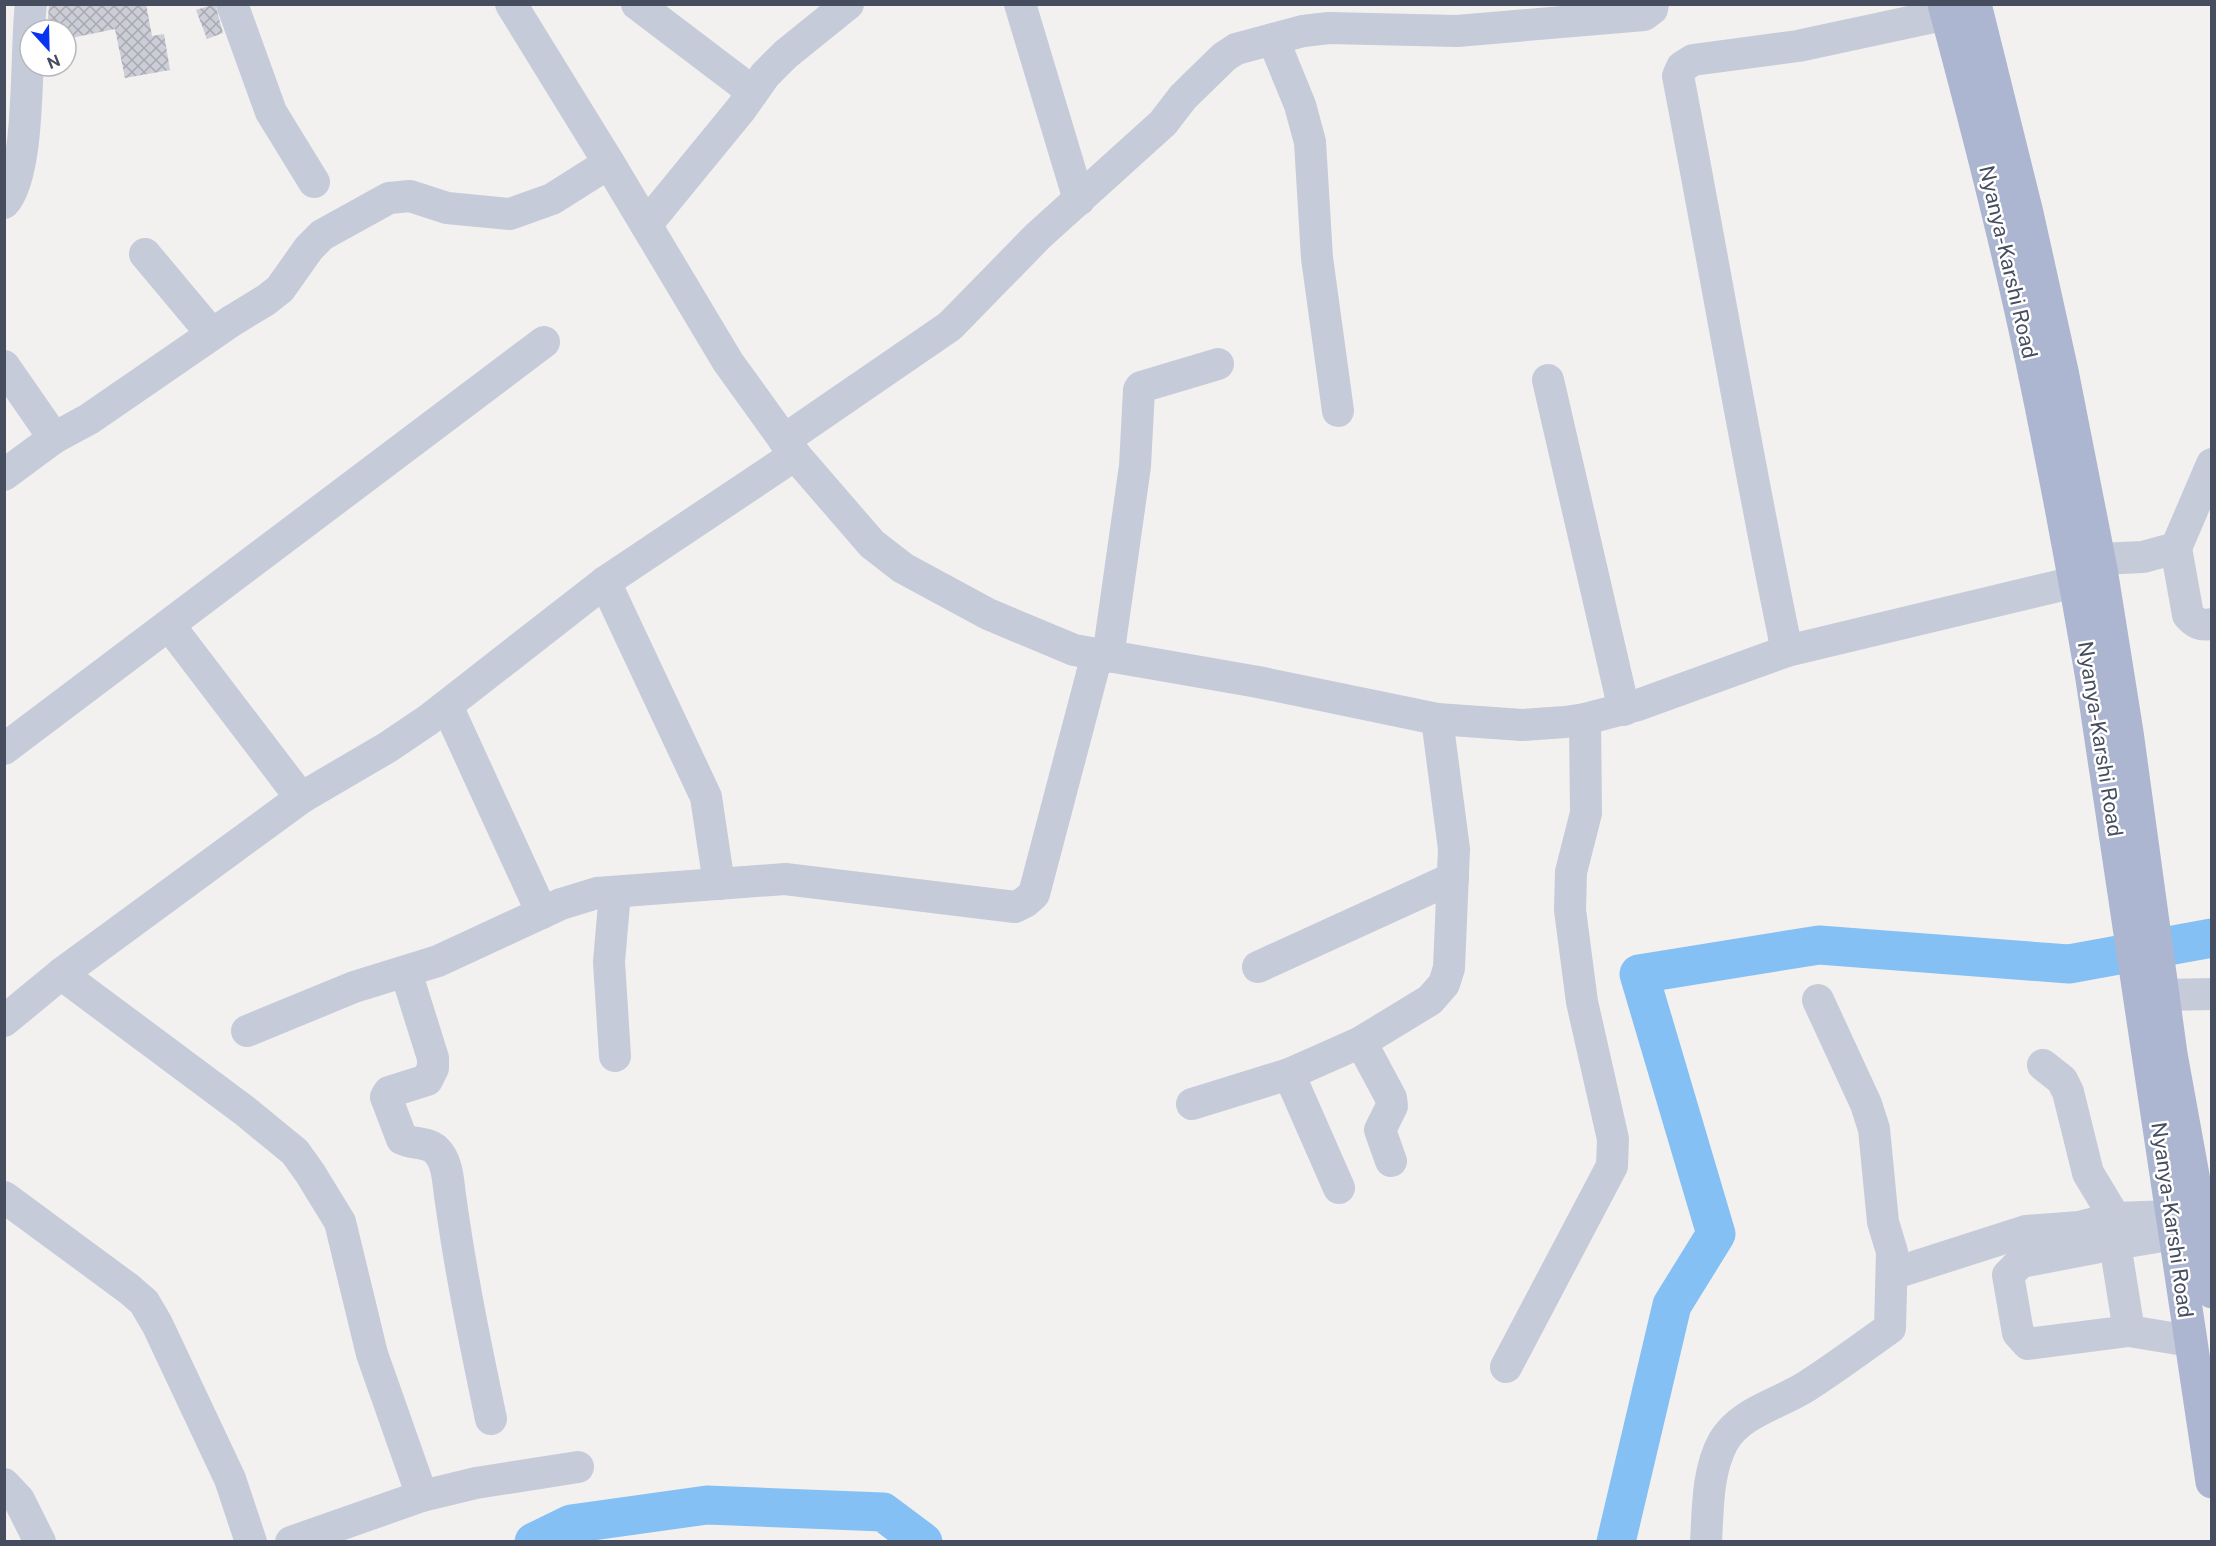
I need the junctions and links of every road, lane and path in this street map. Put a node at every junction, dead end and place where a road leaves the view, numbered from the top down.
1 (232, 4) edge
2 (511, 4) edge
3 (637, 4) edge
4 (848, 4) edge
5 (1020, 4) edge
6 (1653, 4) edge
7 (22, 8) edge
8 (1955, 8) edge
9 (1273, 39) junction
10 (753, 92) junction
11 (609, 163) junction
12 (314, 182) dead end
13 (6, 199) edge
14 (1079, 200) junction
15 (646, 225) junction
16 (145, 254) dead end
17 (212, 334) junction
18 (544, 342) dead end
19 (1218, 364) dead end
20 (4, 366) edge
21 (1548, 380) dead end
22 (1338, 411) dead end
23 (54, 438) junction
24 (789, 448) junction
25 (2211, 464) edge
26 (4, 475) edge
27 (2176, 548) junction
28 (2099, 559) junction
29 (605, 582) junction
30 (2075, 582) junction
31 (2211, 624) edge
32 (170, 625) junction
33 (1787, 651) junction
34 (1103, 656) junction
35 (447, 706) junction
36 (1624, 710) junction
37 (1437, 718) junction
38 (1585, 719) junction
39 (4, 749) edge
40 (301, 798) junction
41 (1453, 878) junction
42 (719, 884) junction
43 (615, 892) junction
44 (542, 913) junction
45 (1258, 967) dead end
46 (406, 972) junction
47 (61, 974) junction
48 (2211, 994) edge
49 (2163, 995) junction
50 (1818, 1000) dead end
51 (4, 1021) edge
52 (247, 1031) dead end
53 (1361, 1042) junction
54 (615, 1056) dead end
55 (2043, 1065) dead end
56 (1289, 1074) junction
57 (1192, 1104) dead end
58 (1391, 1161) dead end
59 (1339, 1188) dead end
60 (4, 1197) edge
61 (2193, 1200) edge
62 (2115, 1231) junction
63 (1892, 1274) junction
64 (2211, 1292) edge
65 (2129, 1331) junction
66 (2190, 1341) junction
67 (1506, 1367) dead end
68 (491, 1419) dead end
69 (579, 1467) dead end
70 (2211, 1482) edge
71 (4, 1484) edge
72 (422, 1496) junction
73 (40, 1542) edge
74 (251, 1542) edge
75 (291, 1542) edge
76 (1706, 1542) edge

1 - 12 street
2 - 11 street
3 - 10 street
4 - 10 street
5 - 14 street
6 - 9 street
7 - 13 street
8 - 28 main road, Nyanya-Karshi Road
8 - 30 main road, Nyanya-Karshi Road
8 - 33 street
9 - 14 street
9 - 22 street
10 - 15 street
11 - 15 street
11 - 17 street
14 - 24 street
15 - 24 street
16 - 17 street
17 - 23 street
18 - 32 street
19 - 34 street
20 - 23 street
21 - 36 street
23 - 26 street
24 - 29 street
24 - 34 street
25 - 27 street
27 - 28 street
27 - 31 street
28 - 49 main road, Nyanya-Karshi Road
29 - 35 street
29 - 42 street
30 - 33 street
30 - 61 main road, Nyanya-Karshi Road
32 - 39 street
32 - 40 street
33 - 36 street
34 - 37 street
34 - 42 street
35 - 40 street
35 - 44 street
36 - 38 street
37 - 38 street
37 - 41 street
38 - 67 street
40 - 47 street
41 - 45 street
41 - 53 street
42 - 43 street
43 - 44 street
43 - 54 street
44 - 46 street
46 - 52 street
46 - 68 street
47 - 51 street
47 - 72 street
48 - 49 street
49 - 61 main road, Nyanya-Karshi Road
50 - 63 street
53 - 56 street
53 - 58 street
55 - 62 street
56 - 57 street
56 - 59 street
60 - 74 street
61 - 62 street
61 - 64 main road, Nyanya-Karshi Road
61 - 66 main road, Nyanya-Karshi Road
62 - 63 street
62 - 65 street
62 - 65 street
63 - 76 street
65 - 66 street
66 - 70 main road, Nyanya-Karshi Road
69 - 72 street
71 - 73 street
72 - 75 street

